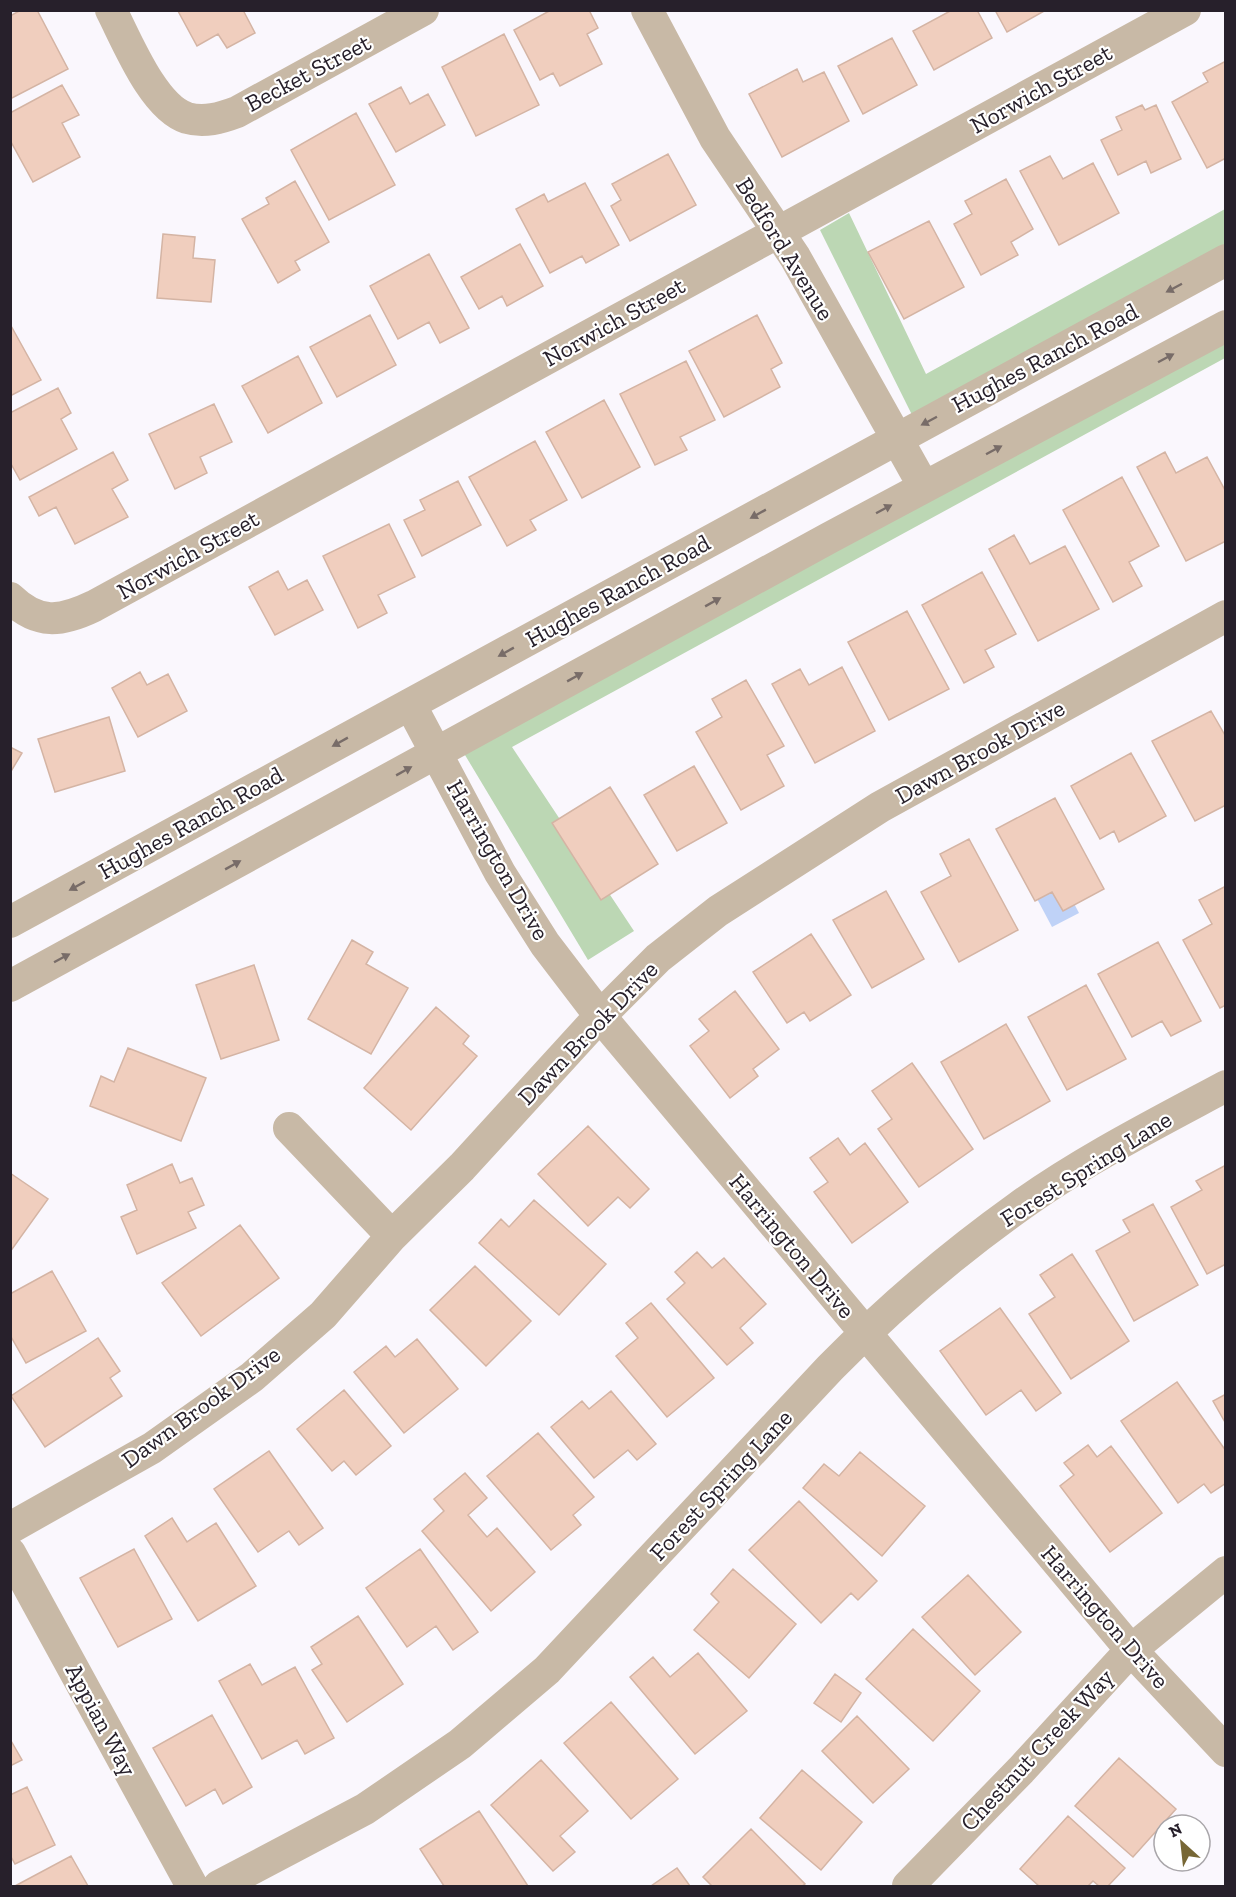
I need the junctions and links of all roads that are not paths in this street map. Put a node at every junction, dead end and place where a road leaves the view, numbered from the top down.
1 (111, 10) edge
2 (423, 10) edge
3 (647, 10) edge
4 (1185, 10) edge
5 (779, 232) junction
6 (1226, 260) edge
7 (1226, 326) edge
8 (898, 438) junction
9 (924, 487) junction
10 (10, 598) edge
11 (1226, 616) edge
12 (410, 704) junction
13 (436, 753) junction
14 (10, 922) edge
15 (10, 986) edge
16 (600, 1016) junction
17 (1226, 1086) edge
18 (289, 1128) dead end
19 (392, 1236) junction
20 (865, 1333) junction
21 (10, 1528) edge
22 (10, 1553) edge
23 (1226, 1572) edge
24 (1131, 1650) junction
25 (1226, 1750) edge
26 (192, 1887) edge
27 (219, 1887) edge
28 (908, 1887) edge

1 - 2 street, Becket Street
3 - 5 street, Bedford Avenue
4 - 5 street, Norwich Street
5 - 8 street, Bedford Avenue
5 - 10 street, Norwich Street
6 -> 8 street, Hughes Ranch Road
9 -> 7 street
8 - 9 street, Bedford Avenue
8 -> 12 street, Hughes Ranch Road
13 -> 9 street
11 - 16 street, Dawn Brook Drive
12 - 13 street, Harrington Drive
12 -> 14 street, Hughes Ranch Road
15 -> 13 street
13 - 16 street, Harrington Drive
16 - 19 street, Dawn Brook Drive
16 - 20 street, Harrington Drive
17 - 20 street, Forest Spring Lane
18 - 19 street
19 - 21 street, Dawn Brook Drive
20 - 24 street, Harrington Drive
20 - 27 street, Forest Spring Lane
22 - 26 street, Appian Way
23 - 24 street, Chestnut Creek Way
24 - 25 street, Harrington Drive
24 - 28 street, Chestnut Creek Way

